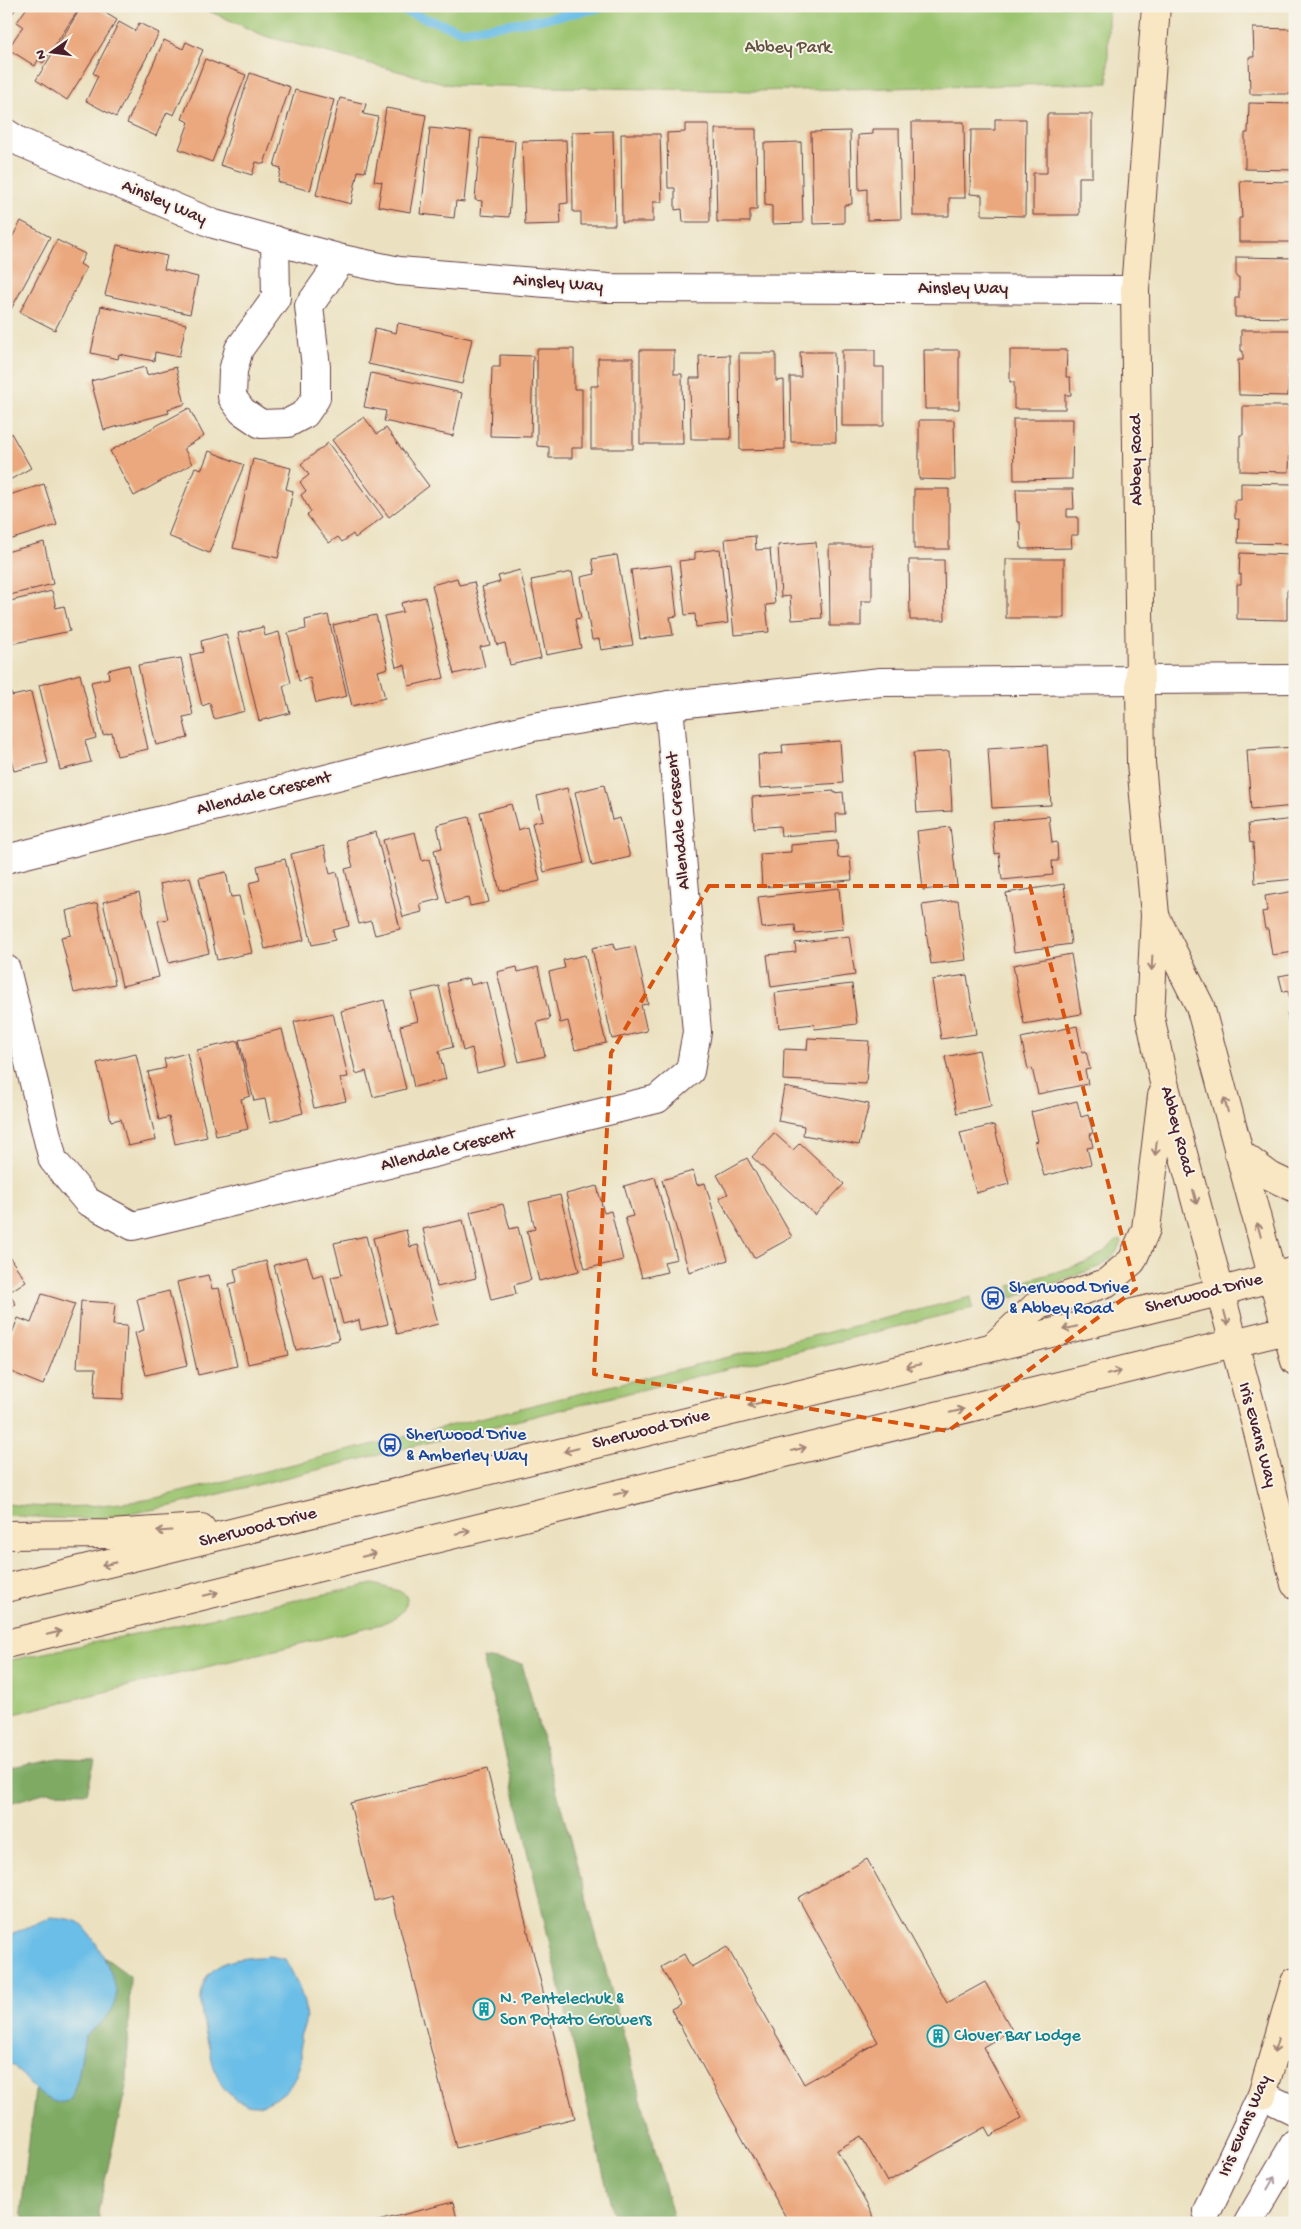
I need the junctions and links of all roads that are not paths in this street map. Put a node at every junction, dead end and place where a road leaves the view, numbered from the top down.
1 (1156, 6) edge
2 (6, 134) edge
3 (275, 240) junction
4 (342, 259) junction
5 (1135, 290) junction
6 (1295, 679) edge
7 (1140, 681) junction
8 (669, 705) junction
9 (6, 858) edge
10 (1155, 915) junction
11 (6, 969) edge
12 (1164, 1082) junction
13 (1238, 1152) junction
14 (1295, 1188) edge
15 (1283, 1274) edge
16 (1219, 1292) junction
17 (1290, 1329) edge
18 (1234, 1344) junction
19 (994, 1346) junction
20 (1295, 1361) edge
21 (299, 1518) junction
22 (6, 1535) edge
23 (1295, 1584) edge
24 (6, 1588) edge
25 (6, 1644) edge
26 (1295, 1982) edge
27 (1262, 2095) junction
28 (1295, 2111) edge
29 (1295, 2143) edge
30 (1207, 2212) dead end
31 (1248, 2223) edge

1 - 5 main road, Abbey Road
2 - 3 street, Ainsley Way
3 - 4 street, Ainsley Way
3 - 4 street
4 - 5 street, Ainsley Way
5 - 7 main road, Abbey Road
6 - 7 street, Allendale Crescent
7 - 8 street, Allendale Crescent
7 - 10 main road, Abbey Road
8 - 9 street, Allendale Crescent
8 - 11 street, Allendale Crescent
10 -> 12 main road, Abbey Road
13 -> 10 main road, Abbey Road
12 -> 16 main road, Abbey Road
12 -> 19 main road
13 - 14 main road
15 -> 13 main road, Abbey Road
15 - 16 main road, Sherwood Drive
15 - 17 main road, Abbey Road
16 -> 18 main road, Abbey Road
16 -> 19 main road, Sherwood Drive
17 - 18 main road
17 - 20 main road
18 - 23 main road, Iris Evans Way
25 -> 18 main road
19 -> 21 main road, Sherwood Drive
21 -> 22 main road
21 -> 24 main road, Sherwood Drive
26 -> 27 main road, Iris Evans Way
27 - 28 street
27 - 30 street, Iris Evans Way
31 -> 29 street

